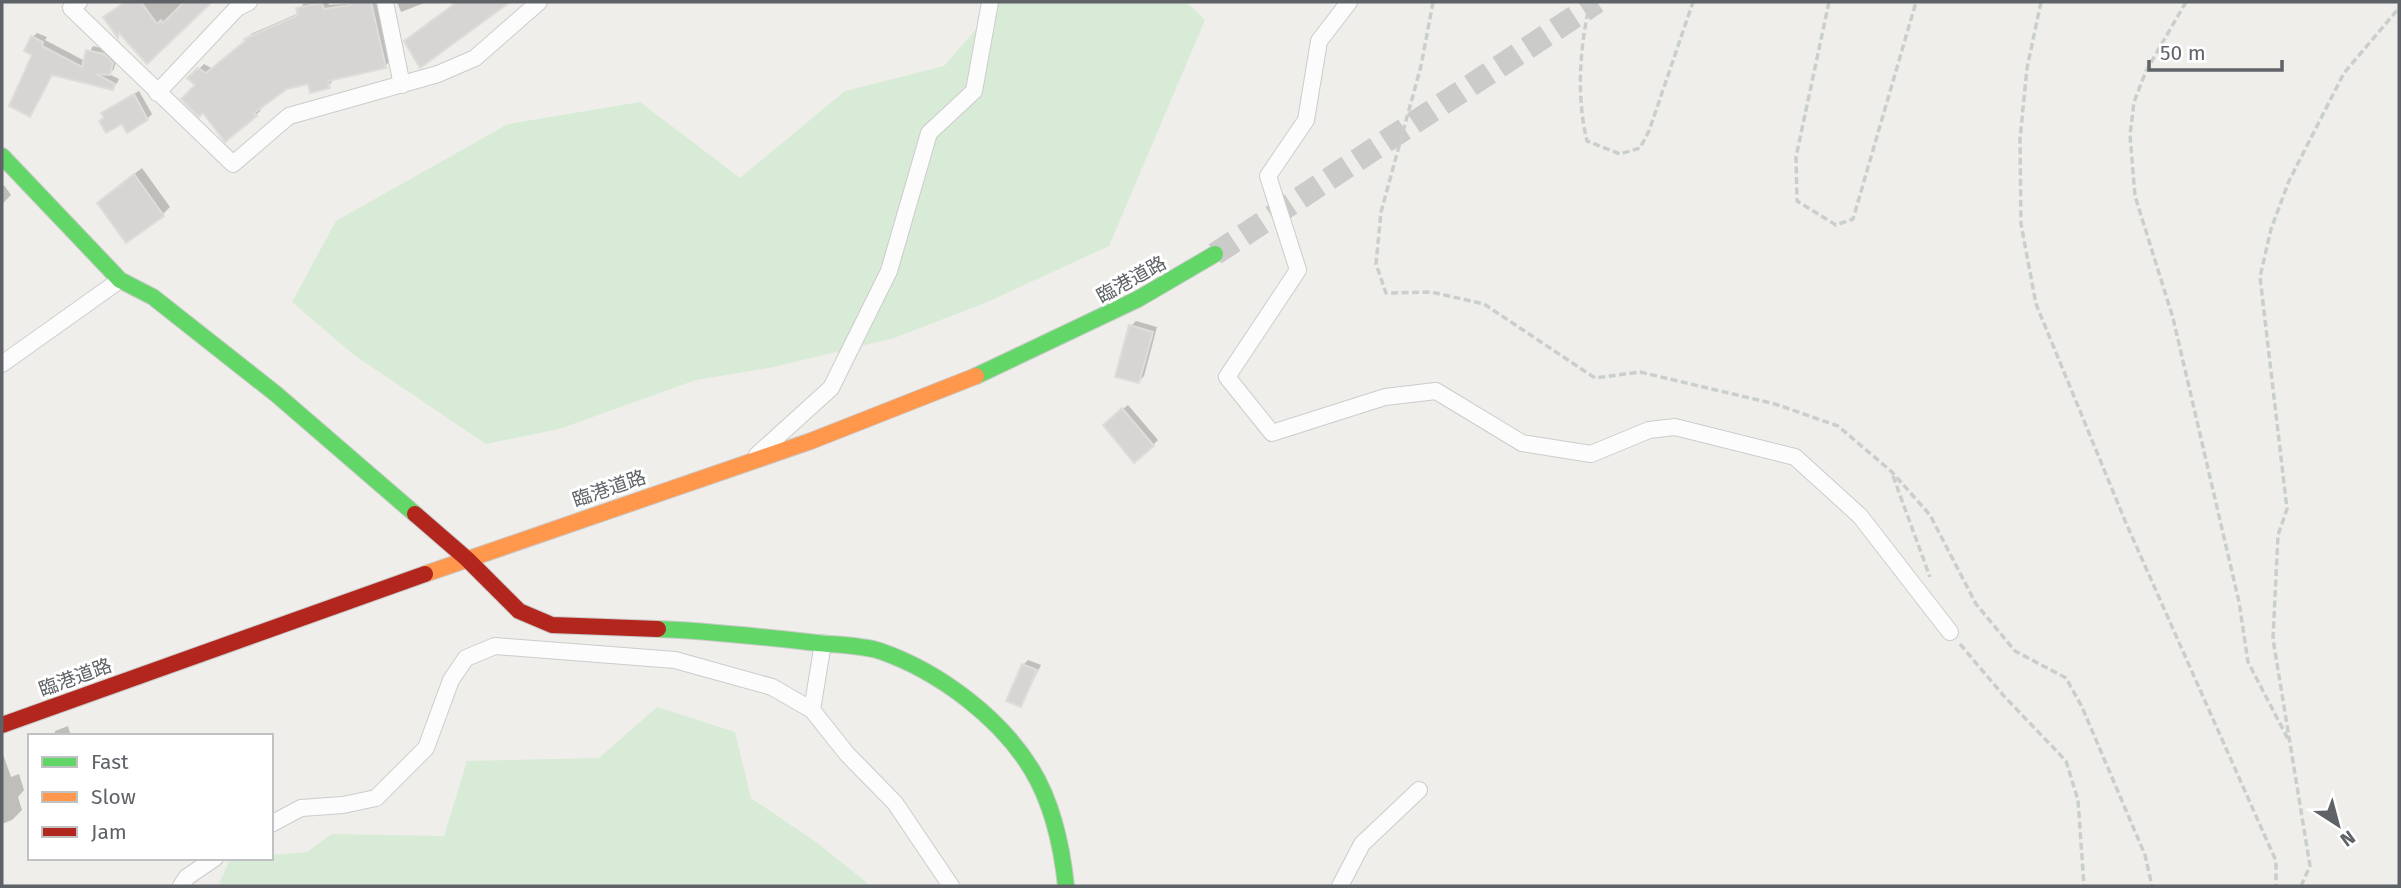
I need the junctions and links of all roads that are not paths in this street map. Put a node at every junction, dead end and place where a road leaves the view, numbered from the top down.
1 (79, 2) edge
2 (385, 2) edge
3 (539, 2) edge
4 (990, 2) edge
5 (1349, 2) edge
6 (240, 4) edge
7 (402, 85) junction
8 (157, 93) junction
9 (2, 156) edge
10 (1215, 254) tunnel mouth
11 (120, 280) junction
12 (2, 364) edge
13 (750, 462) junction
14 (467, 559) junction
15 (1950, 632) road end
16 (823, 643) junction
17 (812, 710) junction
18 (2, 725) edge
19 (1419, 790) dead end
20 (273, 823) edge
21 (212, 860) edge
22 (181, 886) edge
23 (951, 886) edge
24 (1066, 886) edge
25 (1340, 886) edge

1 - 8 street
2 - 7 street
3 - 7 street
4 - 13 street
5 - 15 street
6 - 8 street
7 - 8 street
9 - 11 street
10 - 13 street, 臨港道路
11 - 12 street
11 - 14 street
13 - 14 street, 臨港道路
14 - 16 street
14 - 18 street, 臨港道路
16 - 17 street
16 - 24 street
17 - 20 street
17 - 23 street
19 - 25 street
21 - 22 street

